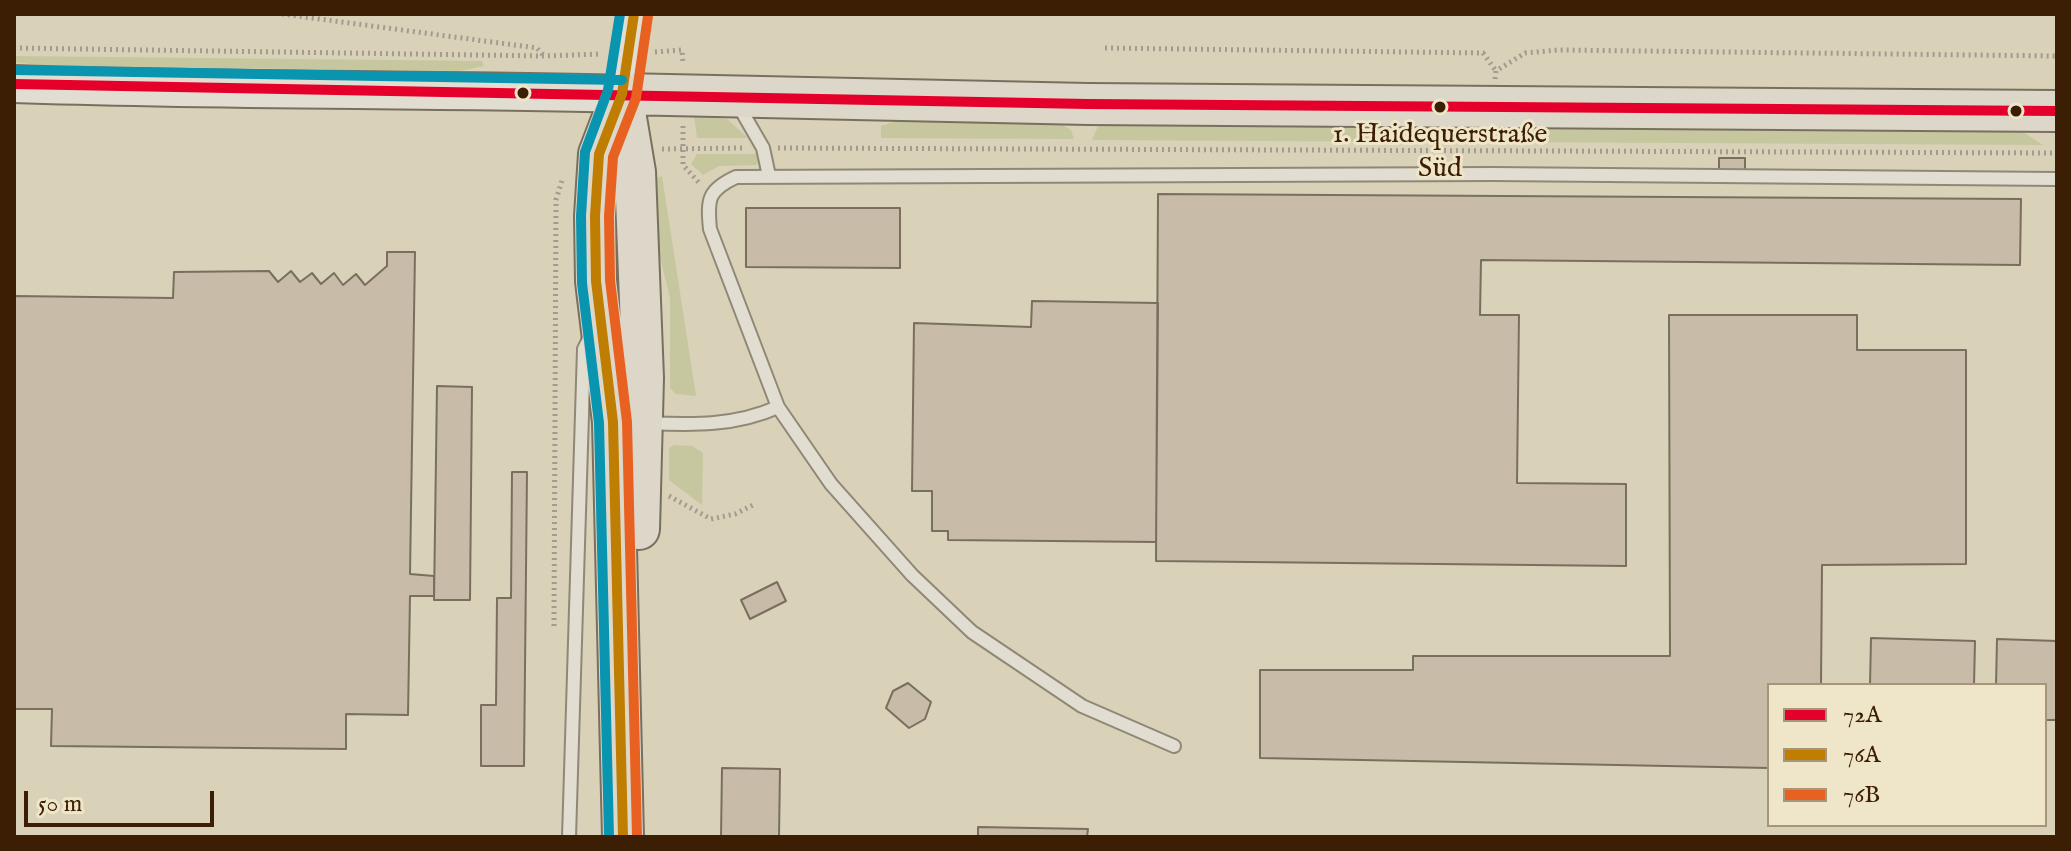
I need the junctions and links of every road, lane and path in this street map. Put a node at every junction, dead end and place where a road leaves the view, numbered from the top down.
1 (282, 14) edge
2 (634, 14) edge
3 (14, 48) edge
4 (1105, 48) dead end
5 (655, 52) dead end
6 (579, 55) dead end
7 (544, 56) junction
8 (2057, 56) edge
9 (683, 70) dead end
10 (14, 84) edge
11 (1494, 89) junction
12 (622, 94) junction
13 (734, 99) junction
14 (2057, 111) edge
15 (683, 117) dead end
16 (683, 147) junction
17 (763, 148) junction
18 (662, 149) dead end
19 (2057, 153) edge
20 (565, 170) dead end
21 (769, 176) junction
22 (2057, 179) edge
23 (599, 318) junction
24 (778, 407) junction
25 (628, 423) junction
26 (665, 493) dead end
27 (755, 504) dead end
28 (554, 629) dead end
29 (1174, 746) dead end
30 (569, 837) edge
31 (623, 837) edge

1 - 7 path
2 - 12 street
3 - 7 path
4 - 11 path
5 - 9 path
6 - 7 path
8 - 11 path
10 - 12 main road
11 - 13 main road
11 - 14 main road
12 - 13 main road
12 - 23 main road
12 - 25 main road
13 - 17 lane
15 - 16 path
16 - 17 path
16 - 18 path
17 - 19 path
17 - 21 lane
20 - 28 path
21 - 22 lane
21 - 24 lane
23 - 25 main road
23 - 30 lane
24 - 25 lane
24 - 29 lane
25 - 31 main road
26 - 27 path

